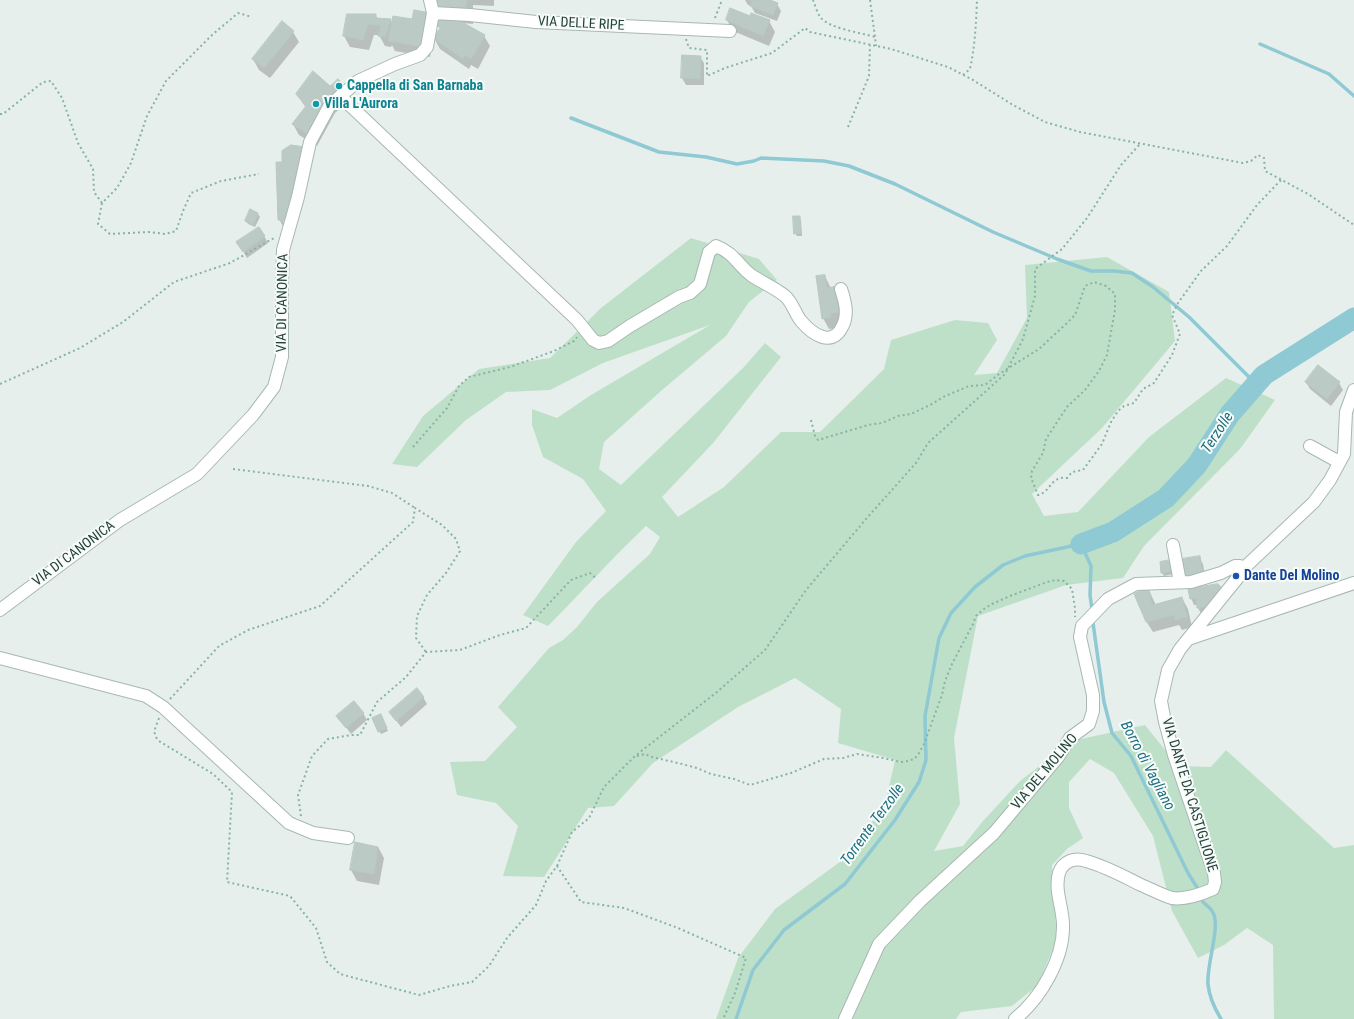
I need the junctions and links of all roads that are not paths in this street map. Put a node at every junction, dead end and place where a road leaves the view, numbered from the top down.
1 (430, 0) edge
2 (433, 13) junction
3 (730, 31) dead end
4 (340, 96) junction
5 (841, 289) dead end
6 (1354, 390) edge
7 (1310, 446) dead end
8 (1340, 462) junction
9 (1174, 545) dead end
10 (1243, 569) junction
11 (1180, 582) junction
12 (1354, 583) edge
13 (0, 610) edge
14 (1188, 639) junction
15 (0, 658) edge
16 (348, 838) dead end
17 (845, 1019) edge
18 (1015, 1019) edge

1 - 2 street, VIA DI CANONICA
2 - 3 street, VIA DELLE RIPE
2 - 4 street, VIA DI CANONICA
4 - 5 street
4 - 13 street, VIA DI CANONICA
6 - 8 street, VIA DANTE DA CASTIGLIONE
7 - 8 street
8 - 10 street, VIA DANTE DA CASTIGLIONE
9 - 11 street
10 - 11 street
10 - 14 street, VIA DANTE DA CASTIGLIONE
11 - 17 street, VIA DEL MOLINO
12 - 14 street
14 - 18 street, VIA DANTE DA CASTIGLIONE
15 - 16 street

